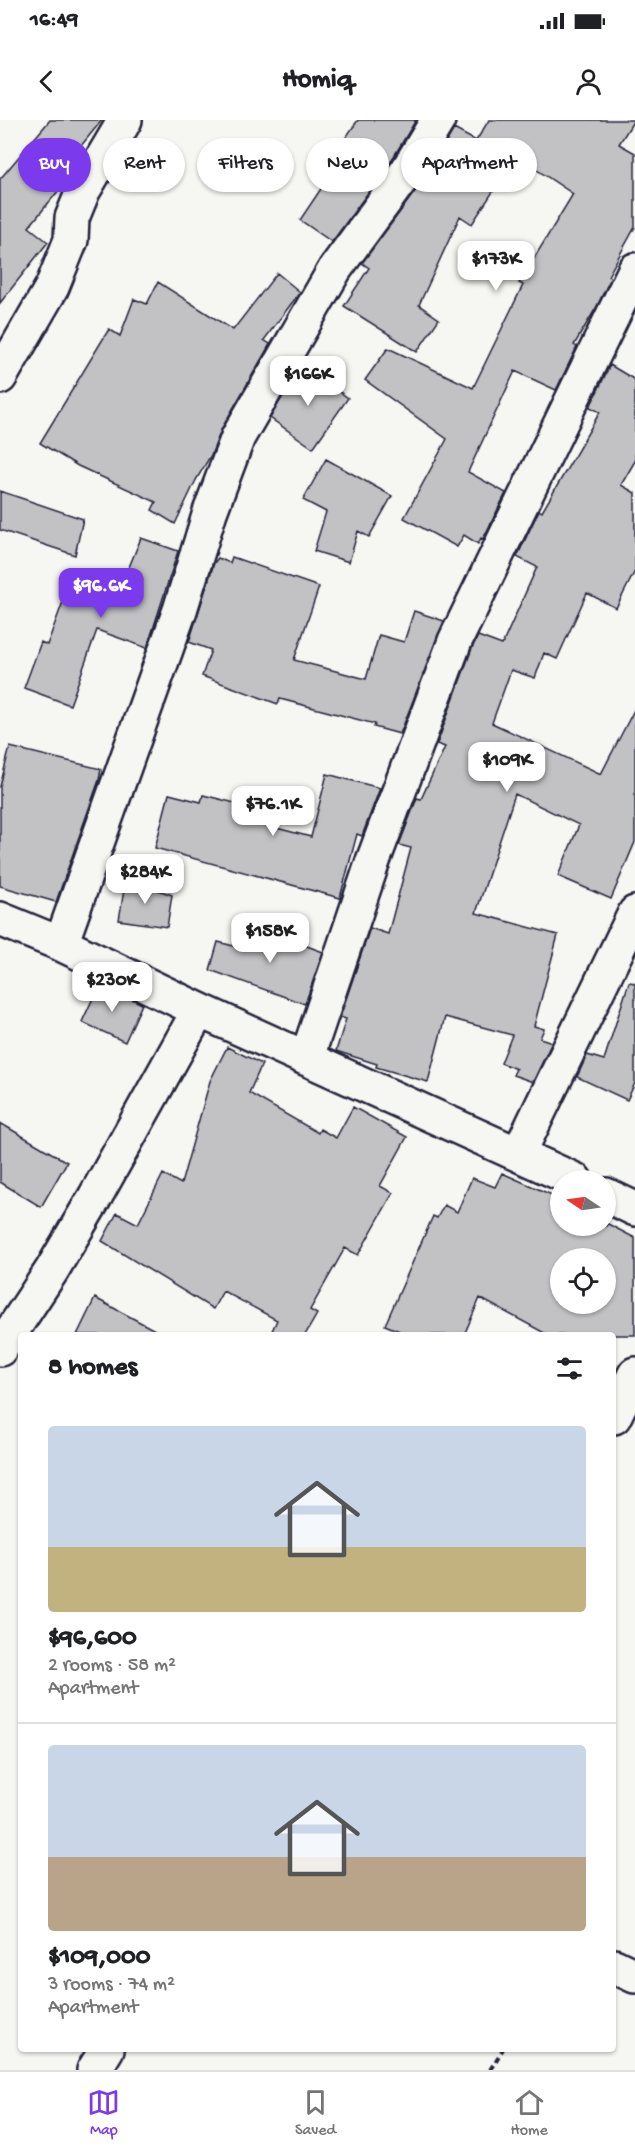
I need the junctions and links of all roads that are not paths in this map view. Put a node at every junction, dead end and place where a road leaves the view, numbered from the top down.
1 (125, 120) edge
2 (438, 120) edge
3 (635, 270) edge
4 (0, 377) edge
5 (635, 913) edge
6 (0, 919) edge
7 (61, 944) junction
8 (199, 1010) junction
9 (307, 1057) junction
10 (519, 1153) junction
11 (554, 1170) edge
12 (616, 1200) edge
13 (635, 1209) edge
14 (0, 1349) edge
15 (635, 1374) edge
16 (616, 1414) edge
17 (616, 1967) edge
18 (635, 1976) edge
19 (105, 2052) edge
20 (94, 2070) edge

1 - 4 street
2 - 7 street
3 - 9 street
5 - 10 street
6 - 7 street
7 - 8 street
8 - 9 street
8 - 14 street
9 - 10 street
10 - 11 street
12 - 13 street
15 - 16 street
17 - 18 street
19 - 20 street

